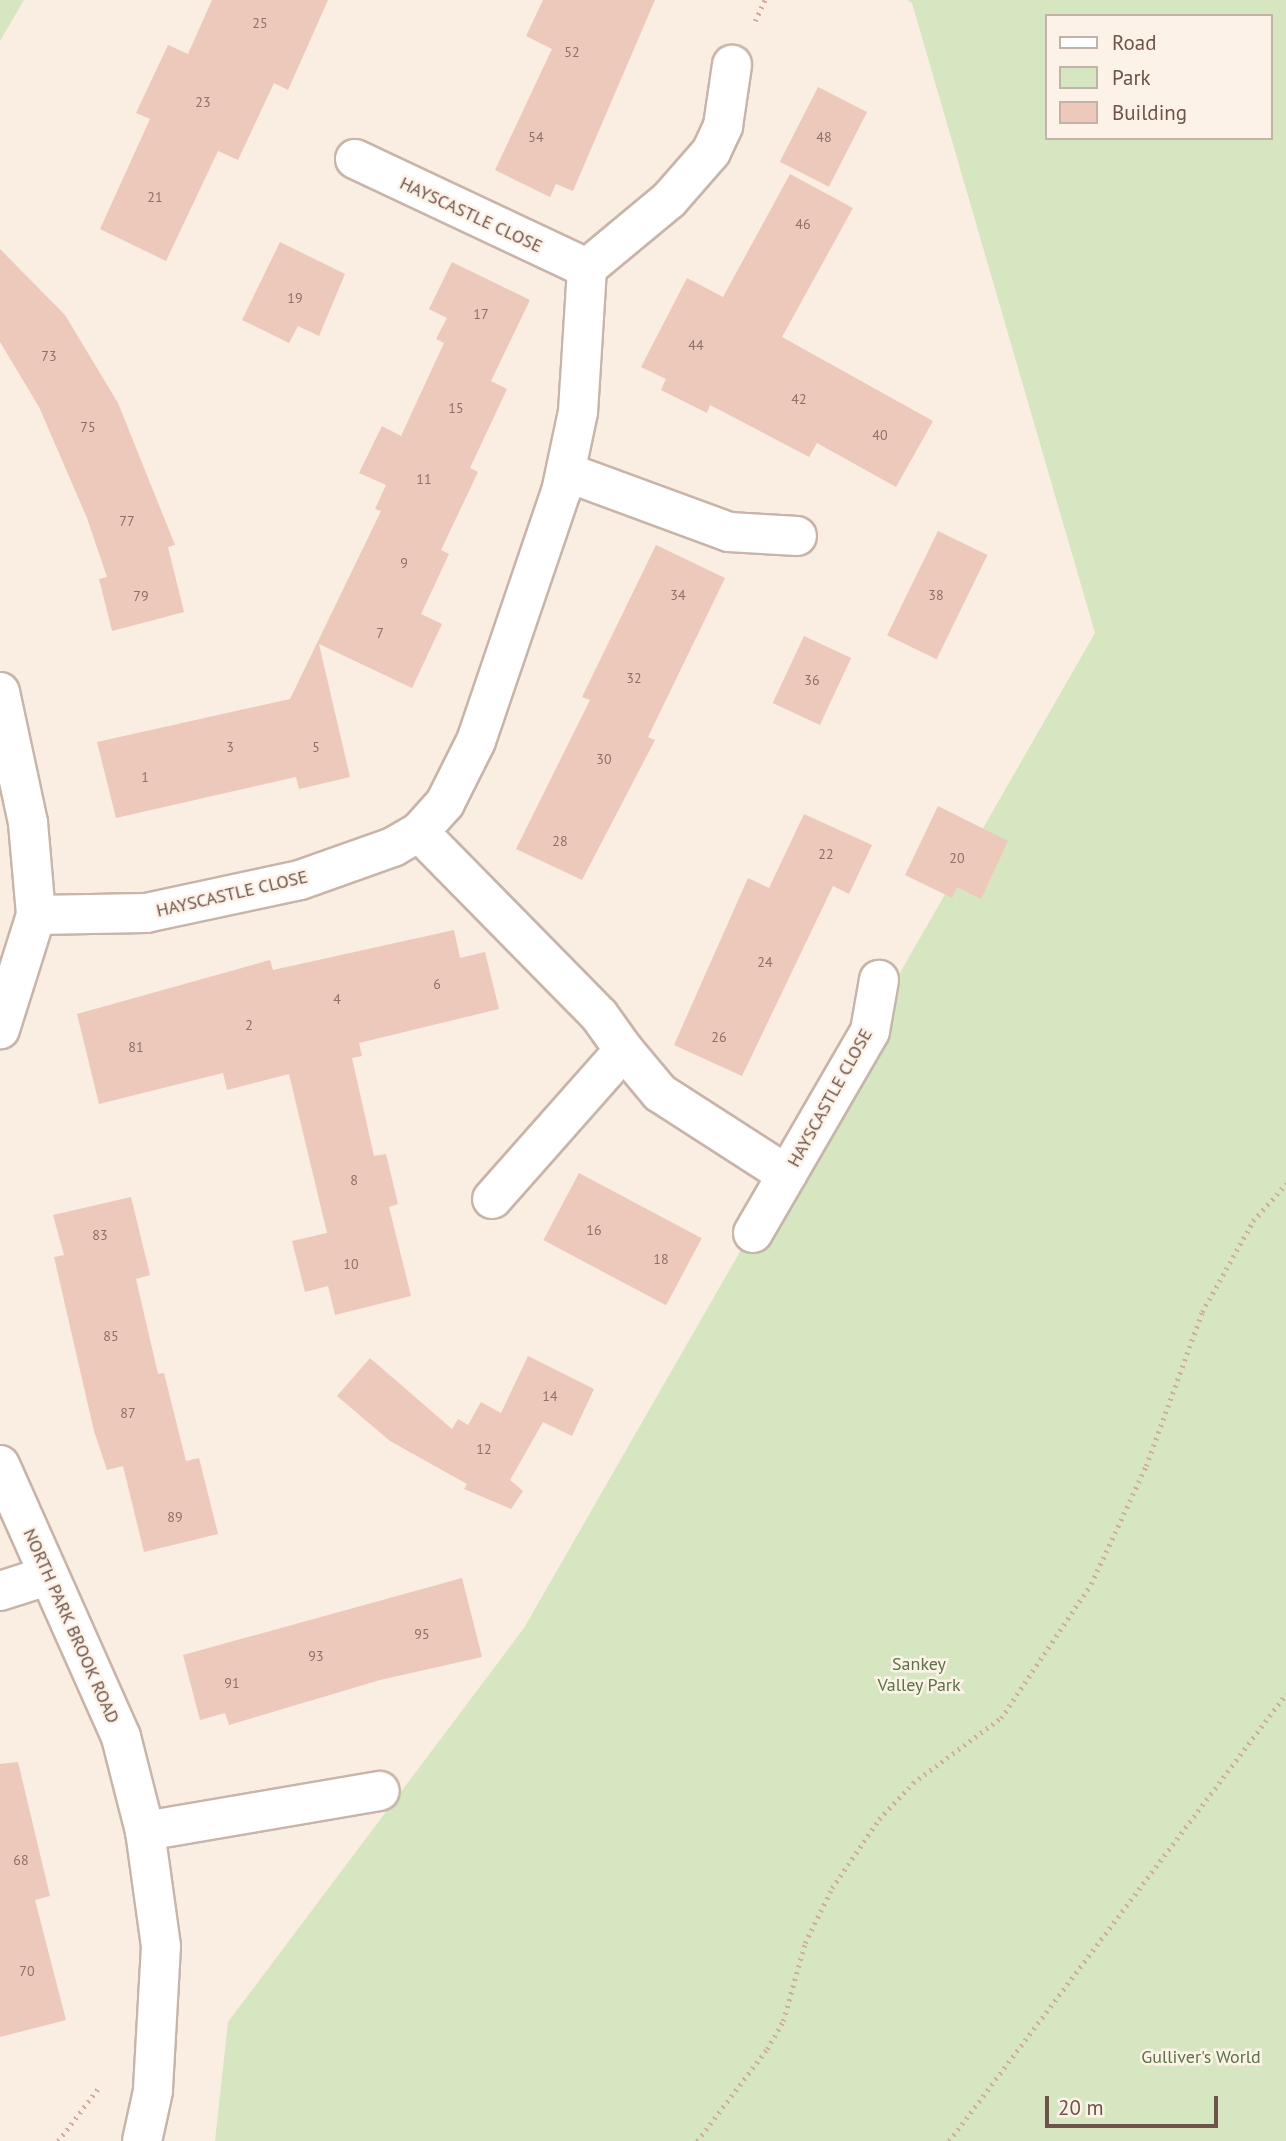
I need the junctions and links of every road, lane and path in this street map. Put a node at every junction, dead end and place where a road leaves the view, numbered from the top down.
1 (732, 65) dead end
2 (355, 159) dead end
3 (587, 268) junction
4 (566, 472) junction
5 (797, 536) dead end
6 (0, 692) edge
7 (419, 832) junction
8 (36, 915) junction
9 (879, 980) dead end
10 (0, 1029) edge
11 (624, 1050) junction
12 (787, 1175) junction
13 (1286, 1184) edge
14 (492, 1199) dead end
15 (753, 1233) dead end
16 (0, 1465) edge
17 (47, 1576) junction
18 (0, 1591) edge
19 (1286, 1694) edge
20 (380, 1791) dead end
21 (145, 1831) junction
22 (142, 2141) edge
23 (697, 2141) edge
24 (949, 2141) edge

1 - 3 street
2 - 3 street, HAYSCASTLE CLOSE
3 - 4 street, HAYSCASTLE CLOSE
4 - 5 street
4 - 7 street, HAYSCASTLE CLOSE
6 - 8 street
7 - 8 street, HAYSCASTLE CLOSE
7 - 11 street, HAYSCASTLE CLOSE
8 - 10 street
9 - 12 street, HAYSCASTLE CLOSE
11 - 12 street, HAYSCASTLE CLOSE
11 - 14 street
12 - 15 street, HAYSCASTLE CLOSE
13 - 23 path
16 - 17 street, NORTH PARK BROOK ROAD
17 - 18 street
17 - 21 street, NORTH PARK BROOK ROAD
19 - 24 path
20 - 21 street
21 - 22 street, NORTH PARK BROOK ROAD

